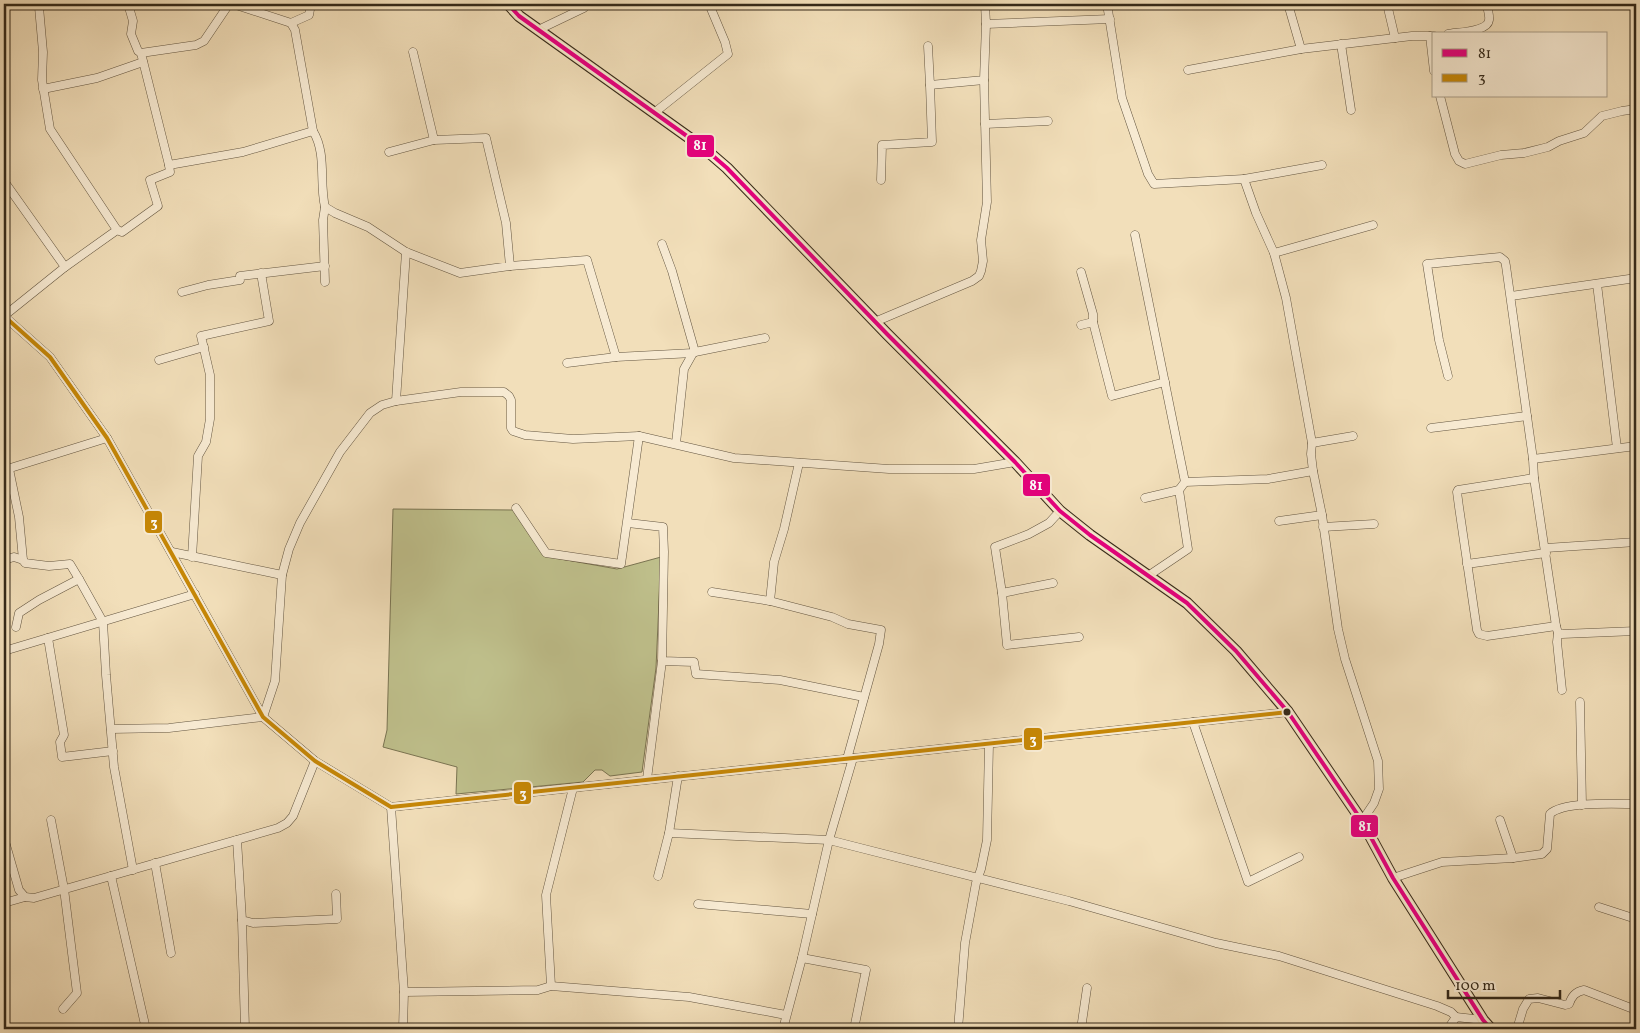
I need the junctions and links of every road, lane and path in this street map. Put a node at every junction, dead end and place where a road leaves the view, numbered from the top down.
1 (50, 4) edge
2 (128, 4) edge
3 (229, 4) edge
4 (233, 4) edge
5 (311, 4) edge
6 (508, 4) edge
7 (592, 4) edge
8 (709, 4) edge
9 (985, 4) edge
10 (1107, 4) edge
11 (1288, 4) edge
12 (1387, 4) edge
13 (1487, 4) edge
14 (38, 6) edge
15 (583, 6) edge
16 (1110, 20) junction
17 (291, 23) junction
18 (986, 24) junction
19 (538, 30) junction
20 (1461, 32) edge
21 (1432, 36) edge
22 (1395, 38) junction
23 (1341, 44) junction
24 (928, 46) dead end
25 (1301, 49) junction
26 (413, 52) dead end
27 (141, 53) junction
28 (143, 62) junction
29 (1188, 70) dead end
30 (984, 80) junction
31 (930, 86) junction
32 (43, 89) junction
33 (1441, 98) edge
34 (1636, 109) edge
35 (1351, 110) dead end
36 (654, 113) junction
37 (1048, 121) dead end
38 (985, 124) junction
39 (314, 131) junction
40 (434, 140) junction
41 (389, 152) dead end
42 (169, 165) junction
43 (1322, 165) dead end
44 (1244, 179) junction
45 (881, 180) dead end
46 (4, 181) edge
47 (325, 207) junction
48 (1373, 226) dead end
49 (117, 230) junction
50 (1135, 234) dead end
51 (662, 244) dead end
52 (406, 252) junction
53 (1274, 253) junction
54 (325, 266) junction
55 (510, 266) junction
56 (65, 267) junction
57 (1081, 272) dead end
58 (262, 273) junction
59 (1636, 278) edge
60 (325, 282) dead end
61 (1597, 284) junction
62 (182, 292) dead end
63 (1511, 296) junction
64 (4, 316) edge
65 (877, 322) junction
66 (1093, 322) junction
67 (1081, 325) dead end
68 (765, 338) dead end
69 (204, 347) junction
70 (694, 353) junction
71 (616, 357) junction
72 (160, 360) dead end
73 (567, 364) dead end
74 (1448, 376) dead end
75 (1165, 382) junction
76 (396, 401) junction
77 (1527, 416) junction
78 (1431, 428) dead end
79 (640, 436) junction
80 (1353, 436) dead end
81 (107, 438) junction
82 (676, 443) junction
83 (1312, 443) junction
84 (1636, 446) edge
85 (1618, 448) junction
86 (1533, 459) junction
87 (1015, 462) junction
88 (799, 463) junction
89 (6, 470) edge
90 (1312, 471) junction
91 (1534, 478) junction
92 (1185, 482) junction
93 (1179, 490) junction
94 (1145, 498) dead end
95 (516, 508) dead end
96 (1060, 511) junction
97 (1322, 515) junction
98 (1279, 521) dead end
99 (628, 523) junction
100 (1374, 524) dead end
101 (1324, 527) junction
102 (1636, 542) edge
103 (1546, 550) junction
104 (172, 552) junction
105 (192, 557) junction
106 (4, 560) edge
107 (23, 560) junction
108 (1467, 564) junction
109 (282, 575) junction
110 (1148, 576) junction
111 (79, 579) junction
112 (1053, 583) dead end
113 (712, 592) dead end
114 (1002, 593) junction
115 (194, 594) junction
116 (770, 601) junction
117 (103, 622) junction
118 (16, 627) dead end
119 (1557, 629) junction
120 (1636, 631) edge
121 (1079, 637) dead end
122 (48, 638) junction
123 (4, 651) edge
124 (662, 661) junction
125 (1562, 690) dead end
126 (864, 697) junction
127 (1580, 702) dead end
128 (1288, 712) junction
129 (263, 716) junction
130 (1193, 722) junction
131 (111, 729) junction
132 (989, 744) junction
133 (113, 751) junction
134 (850, 758) junction
135 (315, 761) junction
136 (678, 776) junction
137 (647, 779) junction
138 (573, 788) junction
139 (1636, 804) edge
140 (1582, 805) junction
141 (391, 806) junction
142 (52, 820) dead end
143 (1500, 820) dead end
144 (1362, 821) junction
145 (669, 833) junction
146 (4, 838) edge
147 (237, 840) junction
148 (829, 840) junction
149 (1299, 857) dead end
150 (1513, 858) junction
151 (155, 863) junction
152 (133, 870) junction
153 (111, 876) junction
154 (658, 876) dead end
155 (978, 877) junction
156 (1393, 878) junction
157 (64, 889) junction
158 (336, 894) dead end
159 (25, 897) junction
160 (4, 903) edge
161 (698, 904) dead end
162 (1598, 907) dead end
163 (812, 914) junction
164 (1636, 919) edge
165 (242, 920) junction
166 (171, 953) dead end
167 (802, 958) junction
168 (551, 986) junction
169 (1087, 988) dead end
170 (404, 992) junction
171 (63, 1009) dead end
172 (1636, 1010) edge
173 (786, 1015) junction
174 (1456, 1017) junction
175 (1483, 1020) junction
176 (146, 1029) edge
177 (244, 1029) edge
178 (403, 1029) edge
179 (783, 1029) edge
180 (854, 1029) edge
181 (958, 1029) edge
182 (1081, 1029) edge
183 (1448, 1029) edge
184 (1491, 1029) edge
185 (1517, 1029) edge

1 - 14 street
2 - 27 street
3 - 27 street
4 - 17 street
5 - 17 street
6 - 19 main road
7 - 15 street
8 - 36 street
9 - 18 street
10 - 16 street
11 - 25 street
12 - 22 street
13 - 20 street
14 - 32 street
15 - 19 street
16 - 18 street
16 - 44 street
17 - 39 street
18 - 30 street
19 - 36 main road
21 - 22 street
22 - 23 street
23 - 25 street
23 - 35 street
24 - 31 street
25 - 29 street
26 - 40 street
27 - 28 street
28 - 32 street
28 - 42 street
30 - 31 street
30 - 38 street
31 - 45 street
32 - 49 street
33 - 34 street
36 - 65 main road
37 - 38 street
38 - 65 street
39 - 42 street
39 - 47 street
40 - 41 street
40 - 55 street
42 - 49 street
43 - 44 street
44 - 53 street
46 - 56 street
47 - 52 street
47 - 54 street
48 - 53 street
49 - 56 street
50 - 75 street
51 - 70 street
52 - 55 street
52 - 76 street
53 - 83 street
54 - 58 street
54 - 60 street
55 - 71 street
56 - 64 street
57 - 66 street
58 - 62 street
58 - 69 street
59 - 61 street
61 - 63 street
61 - 85 street
63 - 74 street
63 - 77 street
64 - 81 street
65 - 87 main road
66 - 67 street
66 - 75 street
68 - 70 street
69 - 72 street
69 - 105 street
70 - 71 street
70 - 82 street
71 - 73 street
75 - 92 street
76 - 79 street
76 - 109 street
77 - 78 street
77 - 86 street
79 - 82 street
79 - 99 street
80 - 83 street
81 - 89 street
81 - 104 street
82 - 88 street
83 - 90 street
84 - 85 street
85 - 86 street
86 - 91 street
87 - 88 street
87 - 96 main road
88 - 116 street
89 - 107 street
90 - 92 street
90 - 97 street
91 - 103 street
91 - 108 street
92 - 93 street
93 - 94 street
93 - 110 street
95 - 99 street
96 - 110 main road
96 - 114 street
97 - 98 street
97 - 101 street
99 - 124 street
100 - 101 street
101 - 144 street
102 - 103 street
103 - 108 street
103 - 119 street
104 - 105 street
104 - 115 street
105 - 109 street
106 - 107 street
107 - 111 street
108 - 119 street
109 - 129 street
110 - 128 main road
111 - 117 street
111 - 118 street
112 - 114 street
113 - 116 street
114 - 121 street
115 - 117 street
115 - 129 street
116 - 126 street
117 - 122 street
117 - 131 street
119 - 120 street
119 - 125 street
122 - 123 street
122 - 133 street
124 - 126 street
124 - 137 street
126 - 134 street
127 - 140 street
128 - 130 street
128 - 144 main road
129 - 131 street
129 - 135 street
130 - 132 street
130 - 149 street
131 - 133 street
132 - 134 street
132 - 155 street
133 - 152 street
134 - 136 street
134 - 148 street
135 - 141 street
135 - 147 street
136 - 137 street
136 - 145 street
137 - 138 street
138 - 141 street
138 - 168 street
139 - 140 street
140 - 150 street
141 - 170 street
142 - 157 street
143 - 150 street
144 - 156 main road
145 - 148 street
145 - 154 street
146 - 159 street
147 - 151 street
147 - 165 street
148 - 155 street
148 - 163 street
150 - 156 street
151 - 152 street
151 - 166 street
152 - 153 street
153 - 157 street
153 - 176 street
155 - 174 street
155 - 181 street
156 - 175 main road
157 - 159 street
157 - 171 street
158 - 165 street
159 - 160 street
161 - 163 street
162 - 164 street
163 - 167 street
165 - 177 street
167 - 173 street
167 - 180 street
168 - 170 street
168 - 173 street
169 - 182 street
170 - 178 street
172 - 185 street
173 - 179 street
174 - 175 street
174 - 183 street
175 - 184 main road

